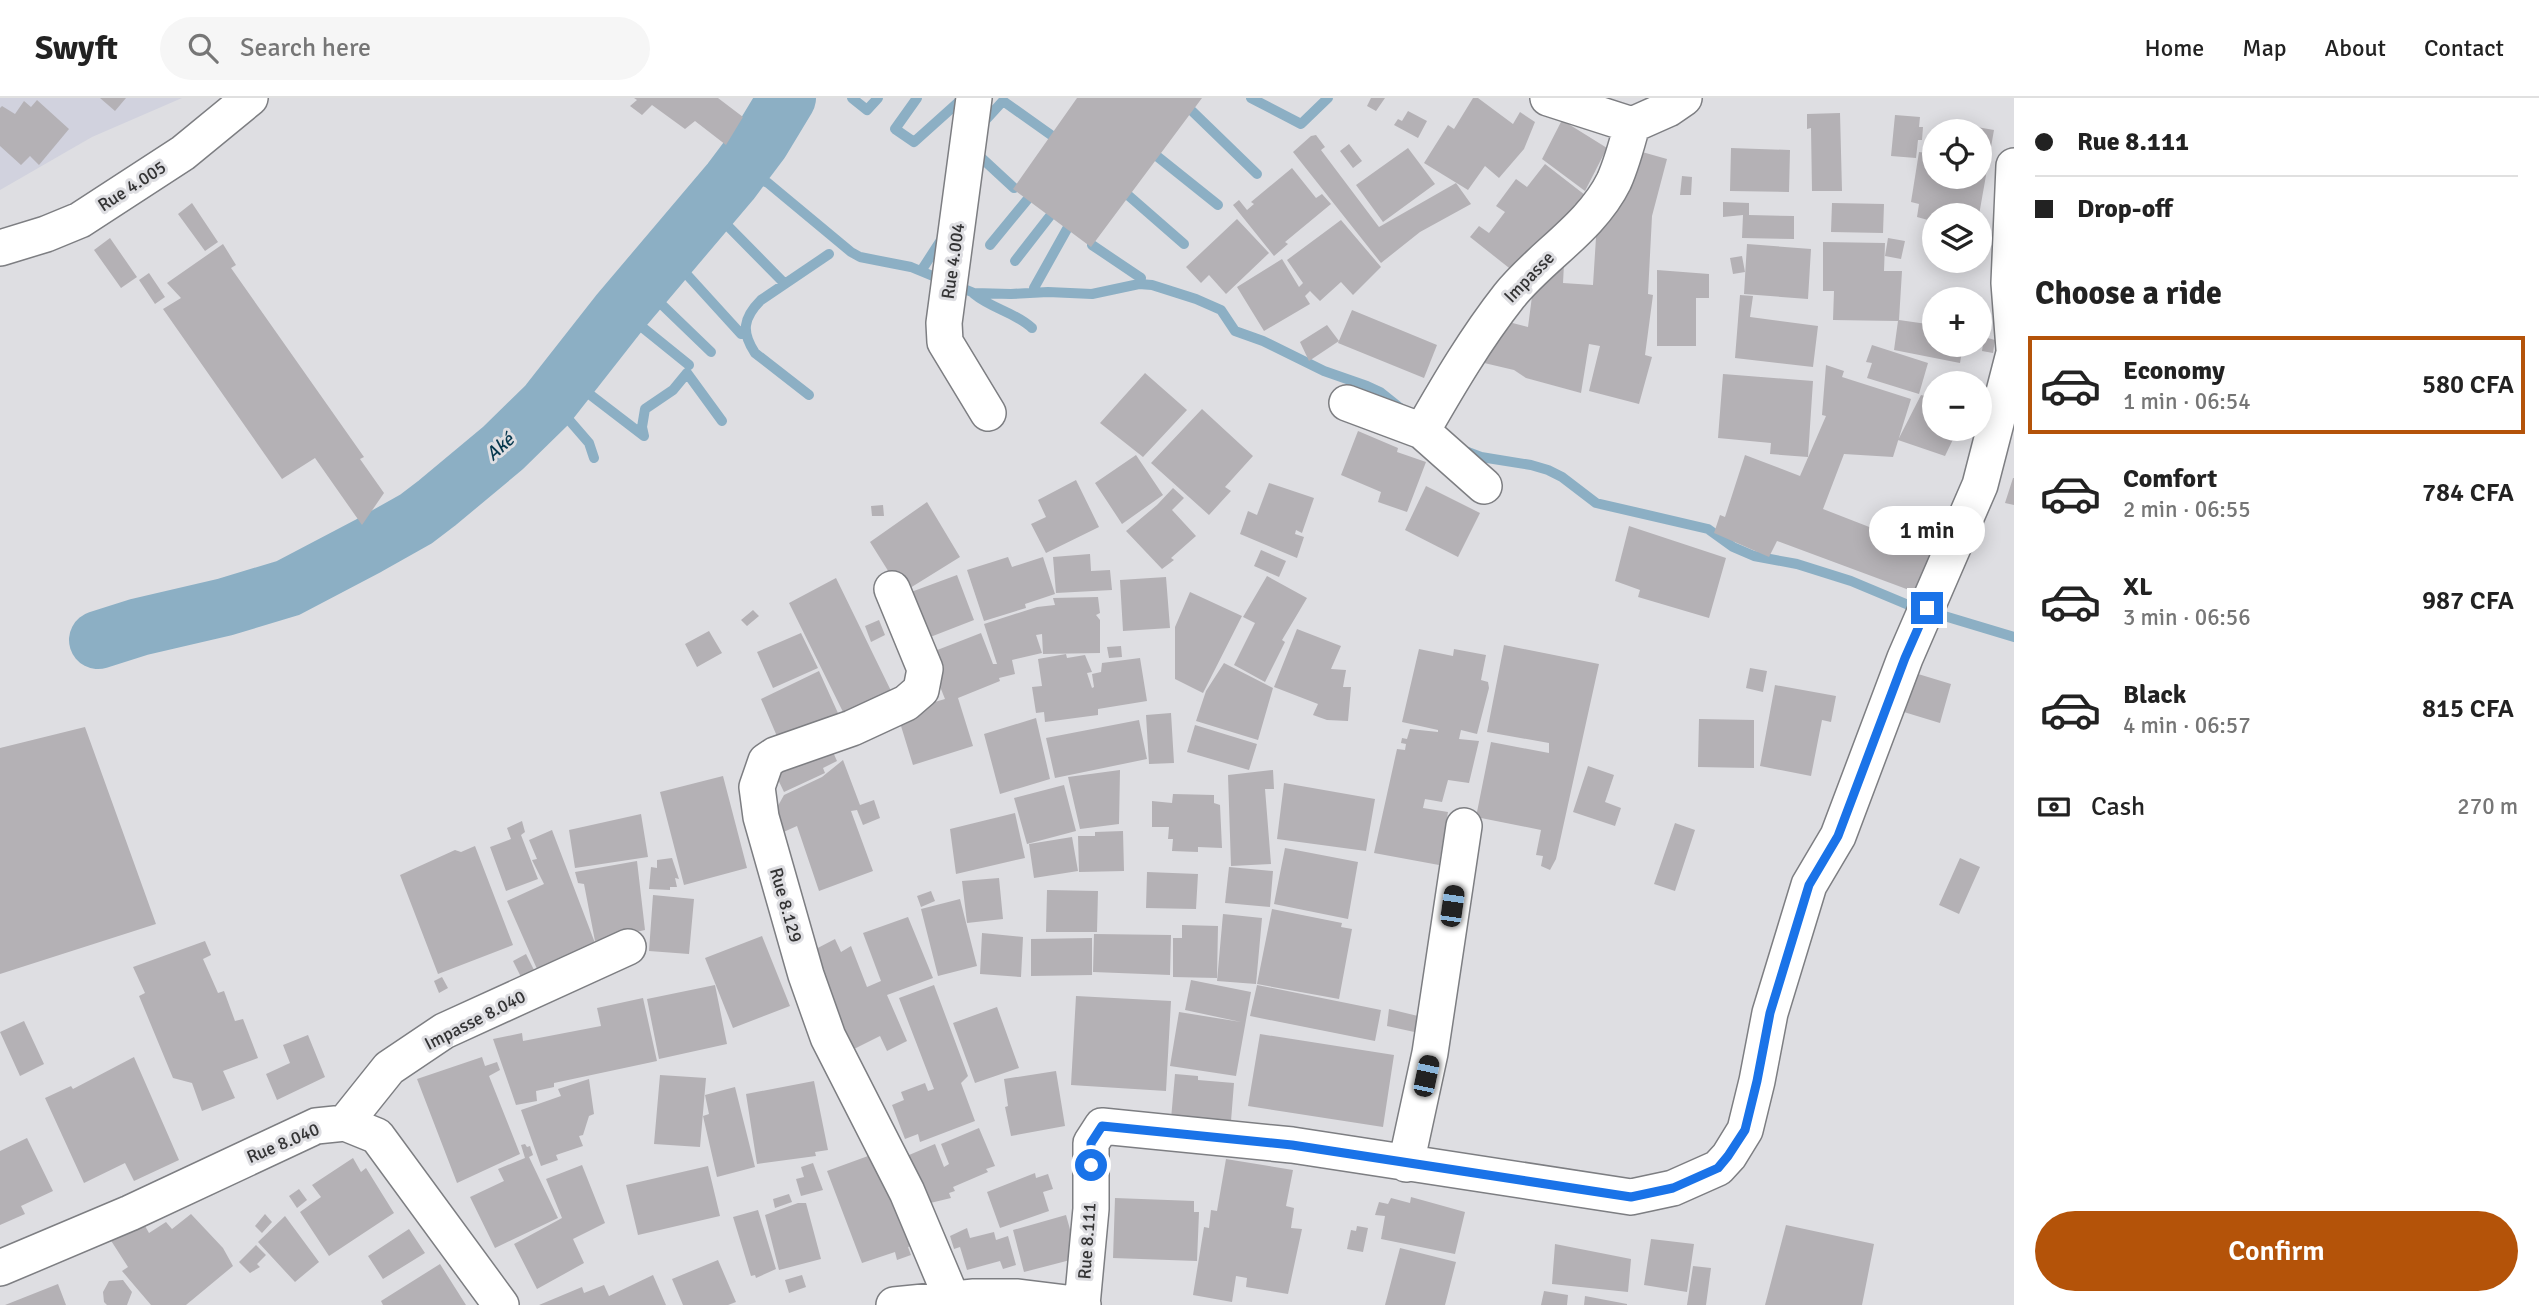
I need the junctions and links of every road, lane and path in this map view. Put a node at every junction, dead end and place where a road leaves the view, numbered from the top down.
1 (250, 98) edge
2 (974, 98) edge
3 (1548, 98) edge
4 (1684, 98) edge
5 (1632, 125) junction
6 (2014, 166) edge
7 (0, 248) edge
8 (2014, 351) edge
9 (1347, 403) dead end
10 (988, 414) dead end
11 (1422, 431) junction
12 (1484, 486) dead end
13 (892, 589) dead end
14 (1464, 826) dead end
15 (628, 947) dead end
16 (345, 1123) junction
17 (1406, 1164) junction
18 (0, 1268) edge
19 (952, 1299) junction
20 (501, 1305) edge
21 (894, 1305) edge
22 (1082, 1305) edge

1 - 7 street, Rue 4.005
2 - 10 street, Rue 4.004
3 - 5 street
4 - 5 street
5 - 11 street, Impasse
6 - 8 street
8 - 17 street, Rue 8.111
9 - 11 street
11 - 12 street
13 - 19 street, Rue 8.129
14 - 17 street
15 - 16 street, Impasse 8.040
16 - 18 street, Rue 8.040
16 - 20 street
17 - 22 street, Rue 8.111
19 - 21 street
19 - 22 street

